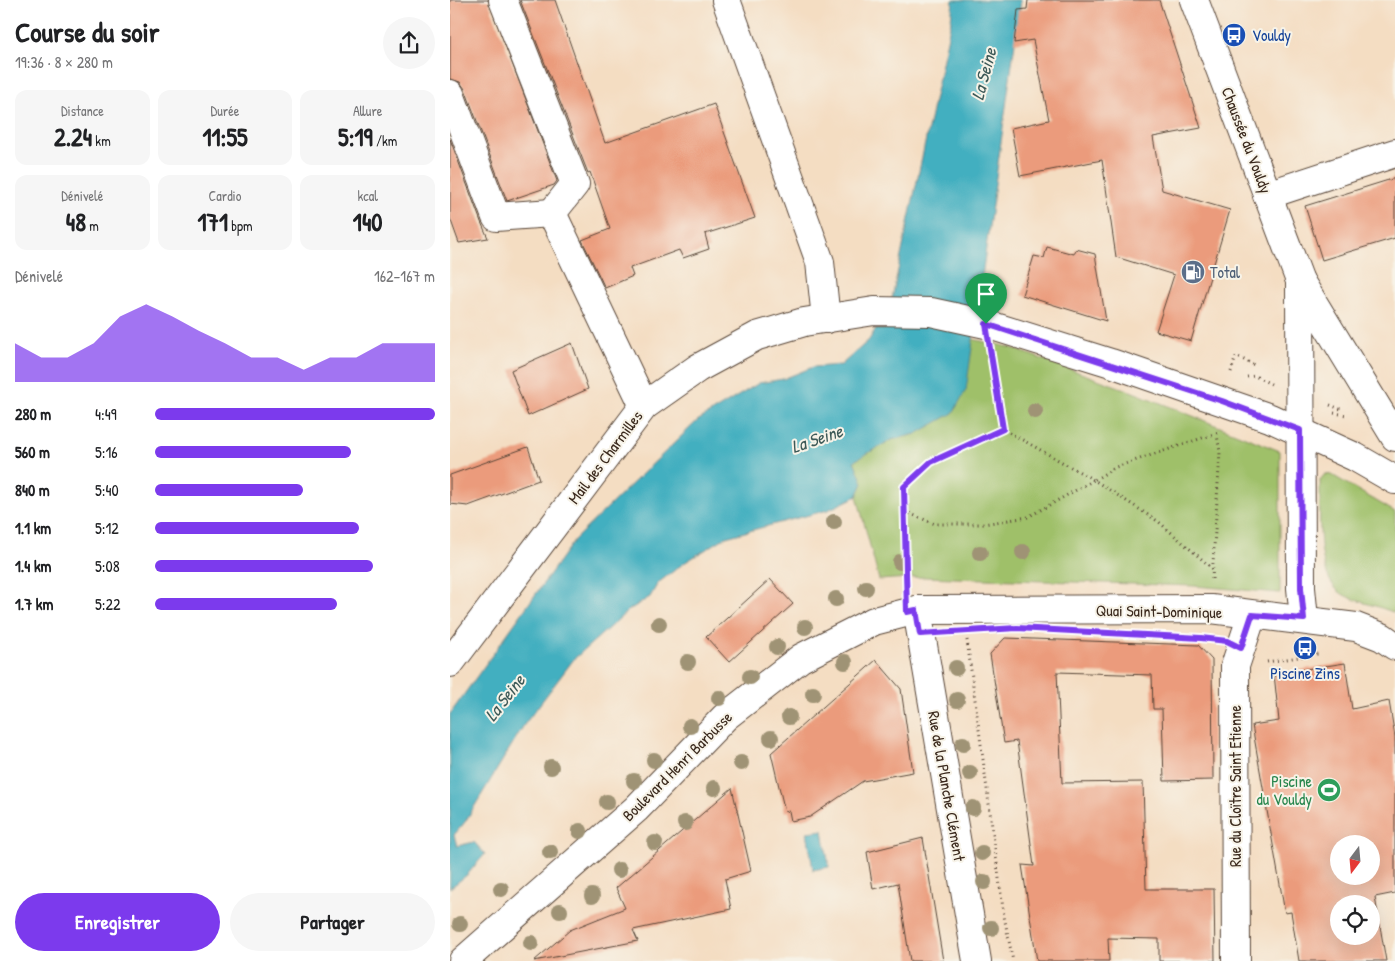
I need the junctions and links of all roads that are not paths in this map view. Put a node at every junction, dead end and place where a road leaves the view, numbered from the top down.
1 (503, 0) edge
2 (726, 0) edge
3 (1194, 0) edge
4 (450, 94) edge
5 (1395, 153) edge
6 (1267, 195) junction
7 (552, 213) junction
8 (1300, 281) junction
9 (826, 319) junction
10 (644, 406) junction
11 (1392, 429) edge
12 (1300, 430) junction
13 (1395, 480) edge
14 (912, 611) junction
15 (1252, 615) junction
16 (1304, 619) junction
17 (1395, 646) edge
18 (450, 663) edge
19 (463, 961) edge
20 (977, 961) edge
21 (1236, 961) edge

1 - 7 main road
2 - 9 main road
3 - 6 main road, Chaussée du Vouldy
4 - 7 main road
5 - 6 main road
6 - 8 main road, Chaussée du Vouldy
7 - 10 main road
8 - 11 main road, Chaussée du Vouldy
8 - 12 main road, Chaussée du Vouldy
9 - 10 main road, Mail des Charmilles
9 - 12 main road, Mail des Charmilles
10 - 18 main road, Mail des Charmilles
12 - 13 main road, Mail des Charmilles
12 - 16 main road, Chaussée du Vouldy
14 - 15 main road, Quai Saint-Dominique
14 - 19 main road, Boulevard Henri Barbusse
14 - 20 main road, Rue de la Planche Clément
15 - 16 main road, Quai Saint-Dominique
15 - 21 main road, Rue du Cloïtre Saint Etienne
16 - 17 main road, Quai Saint-Dominique

